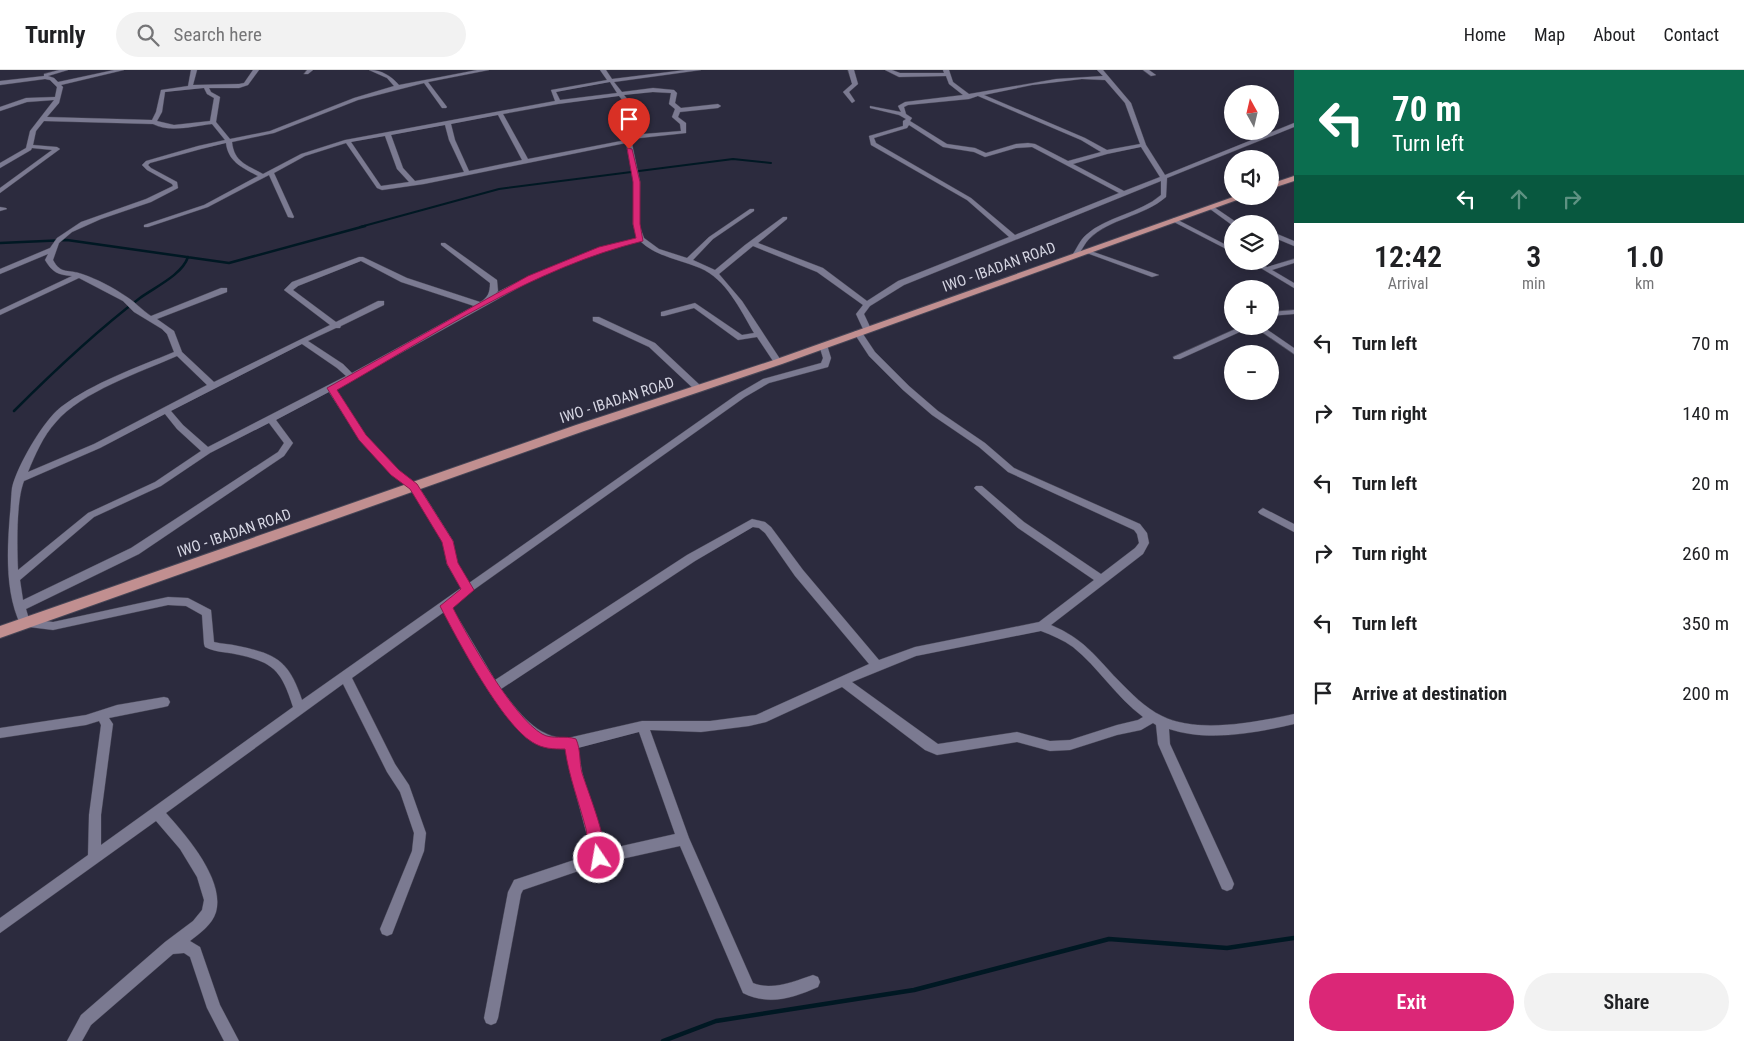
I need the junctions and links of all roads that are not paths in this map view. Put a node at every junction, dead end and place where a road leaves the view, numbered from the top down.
1 (65, 70) edge
2 (121, 70) edge
3 (194, 70) edge
4 (256, 70) edge
5 (372, 70) edge
6 (452, 70) edge
7 (486, 70) edge
8 (603, 70) edge
9 (698, 70) edge
10 (851, 70) edge
11 (888, 70) edge
12 (1100, 70) edge
13 (1146, 70) edge
14 (947, 72) edge
15 (1058, 73) dead end
16 (45, 74) edge
17 (458, 75) junction
18 (1153, 75) dead end
19 (1089, 77) junction
20 (1066, 78) junction
21 (1106, 78) junction
22 (424, 81) junction
23 (611, 81) junction
24 (999, 82) dead end
25 (0, 83) edge
26 (57, 84) junction
27 (986, 85) dead end
28 (190, 87) junction
29 (206, 87) junction
30 (399, 88) junction
31 (1010, 92) junction
32 (1025, 92) dead end
33 (982, 94) junction
34 (623, 95) junction
35 (969, 97) junction
36 (57, 98) junction
37 (852, 101) dead end
38 (558, 102) junction
39 (718, 106) dead end
40 (444, 107) dead end
41 (872, 107) dead end
42 (0, 108) edge
43 (678, 110) junction
44 (499, 112) junction
45 (901, 114) junction
46 (41, 119) junction
47 (906, 120) junction
48 (154, 122) junction
49 (213, 122) junction
50 (448, 124) junction
51 (1294, 125) edge
52 (387, 133) junction
53 (628, 140) junction
54 (347, 141) junction
55 (229, 142) junction
56 (1143, 145) junction
57 (30, 146) junction
58 (1106, 152) junction
59 (526, 162) junction
60 (1068, 163) junction
61 (0, 166) edge
62 (271, 172) junction
63 (467, 173) junction
64 (263, 176) junction
65 (1294, 178) edge
66 (1164, 179) junction
67 (413, 183) junction
68 (1279, 184) edge
69 (0, 191) edge
70 (1125, 194) junction
71 (1224, 204) edge
72 (1212, 208) junction
73 (752, 210) dead end
74 (1224, 216) edge
75 (291, 217) dead end
76 (786, 218) dead end
77 (1174, 220) junction
78 (146, 226) dead end
79 (1279, 237) edge
80 (1014, 238) junction
81 (641, 239) junction
82 (443, 244) dead end
83 (753, 244) junction
84 (1294, 244) edge
85 (1224, 246) edge
86 (53, 249) junction
87 (1081, 252) junction
88 (689, 260) junction
89 (1294, 261) edge
90 (1279, 265) edge
91 (1268, 270) edge
92 (0, 272) edge
93 (715, 274) junction
94 (79, 275) junction
95 (1154, 275) dead end
96 (1294, 286) edge
97 (224, 290) dead end
98 (489, 299) junction
99 (381, 303) dead end
100 (867, 304) junction
101 (480, 305) junction
102 (1294, 312) edge
103 (0, 313) edge
104 (1279, 313) edge
105 (664, 314) dead end
106 (152, 318) junction
107 (596, 318) dead end
108 (337, 326) junction
109 (862, 331) junction
110 (758, 334) junction
111 (1228, 335) edge
112 (1270, 335) edge
113 (304, 342) junction
114 (823, 345) junction
115 (1294, 352) edge
116 (178, 353) junction
117 (1177, 357) dead end
118 (778, 362) junction
119 (351, 377) junction
120 (213, 386) junction
121 (331, 388) junction
122 (699, 389) junction
123 (167, 411) junction
124 (271, 419) junction
125 (207, 451) junction
126 (20, 479) junction
127 (414, 487) junction
128 (979, 488) dead end
129 (1263, 512) dead end
130 (1294, 528) edge
131 (14, 580) junction
132 (1102, 580) junction
133 (468, 590) junction
134 (446, 606) junction
135 (19, 607) junction
136 (25, 622) junction
137 (1042, 626) junction
138 (0, 632) edge
139 (876, 666) junction
140 (346, 676) junction
141 (842, 681) junction
142 (494, 687) junction
143 (164, 702) dead end
144 (299, 709) junction
145 (102, 716) junction
146 (1157, 719) junction
147 (1294, 719) edge
148 (643, 726) junction
149 (0, 733) edge
150 (571, 743) junction
151 (157, 813) junction
152 (683, 839) junction
153 (94, 858) junction
154 (599, 858) junction
155 (1227, 884) dead end
156 (0, 926) edge
157 (387, 929) dead end
158 (170, 947) junction
159 (813, 982) dead end
160 (491, 1018) dead end
161 (74, 1041) edge
162 (232, 1041) edge

1 - 16 street
2 - 26 street
3 - 28 street
4 - 29 street
5 - 30 street
6 - 17 street
7 - 17 street
8 - 23 street
9 - 23 street
10 - 37 street
11 - 14 street
12 - 21 street
13 - 18 street
14 - 35 street
15 - 20 street
16 - 25 street
16 - 26 street
17 - 22 street
19 - 20 street
19 - 21 street
19 - 32 street
20 - 31 street
21 - 56 street
22 - 30 street
22 - 40 street
23 - 34 street
23 - 38 street
24 - 31 street
26 - 36 street
27 - 33 street
28 - 29 street
28 - 48 street
29 - 49 street
30 - 55 street
31 - 33 street
33 - 35 street
33 - 58 street
34 - 38 street
34 - 43 street
34 - 53 street
35 - 45 street
36 - 42 street
36 - 46 street
38 - 44 street
39 - 43 street
41 - 45 street
43 - 53 street
44 - 50 street
44 - 59 street
45 - 47 street
46 - 48 street
46 - 57 street
47 - 60 street
47 - 80 street
48 - 49 street
49 - 55 street
50 - 52 street
50 - 63 street
51 - 66 street
52 - 54 street
52 - 67 street
53 - 59 street
53 - 81 street
54 - 62 street
54 - 67 street
55 - 64 street
55 - 86 street
56 - 58 street
56 - 66 street
57 - 61 street
57 - 69 street
58 - 60 street
59 - 63 street
60 - 70 street
62 - 64 street
62 - 75 street
63 - 67 street
64 - 78 street
65 - 68 main road
66 - 70 street
66 - 87 street
70 - 80 street
71 - 72 main road, IWO - IBADAN ROAD
72 - 74 street
72 - 77 main road, IWO - IBADAN ROAD
73 - 88 street
76 - 83 street
77 - 85 street
77 - 87 main road, IWO - IBADAN ROAD
79 - 84 street
80 - 100 street
81 - 88 street
81 - 98 street
82 - 98 street
83 - 93 street
83 - 100 street
86 - 92 street
86 - 94 street
87 - 95 street
87 - 109 main road, IWO - IBADAN ROAD
88 - 93 street
89 - 90 street
91 - 96 street
93 - 110 street
94 - 103 street
94 - 106 street
97 - 106 street
98 - 101 street
99 - 108 street
100 - 109 street
101 - 108 street
101 - 119 street
102 - 104 street
105 - 110 street
106 - 116 street
107 - 122 street
108 - 113 street
109 - 114 main road, IWO - IBADAN ROAD
109 - 132 street
110 - 118 street
111 - 117 street
112 - 115 street
113 - 119 street
113 - 120 street
114 - 118 main road, IWO - IBADAN ROAD
114 - 133 street
116 - 120 street
116 - 126 street
118 - 122 main road, IWO - IBADAN ROAD
119 - 121 street
120 - 123 street
121 - 124 street
121 - 127 street
122 - 127 main road, IWO - IBADAN ROAD
123 - 125 street
123 - 126 street
124 - 125 street
124 - 135 street
125 - 131 street
126 - 131 street
127 - 133 street
127 - 136 main road, IWO - IBADAN ROAD
128 - 132 street
129 - 130 street
131 - 135 street
132 - 137 street
133 - 134 street
134 - 140 street
134 - 142 street
135 - 136 street
136 - 138 main road, IWO - IBADAN ROAD
136 - 144 street
137 - 139 street
137 - 146 street
139 - 141 street
139 - 142 street
140 - 144 street
140 - 157 street
141 - 146 street
141 - 148 street
142 - 150 street
143 - 145 street
144 - 151 street
145 - 149 street
145 - 153 street
146 - 147 street
146 - 155 street
148 - 150 street
148 - 152 street
150 - 154 street
151 - 153 street
151 - 158 street
152 - 154 street
152 - 159 street
153 - 156 street
154 - 160 street
158 - 161 street
158 - 162 street

